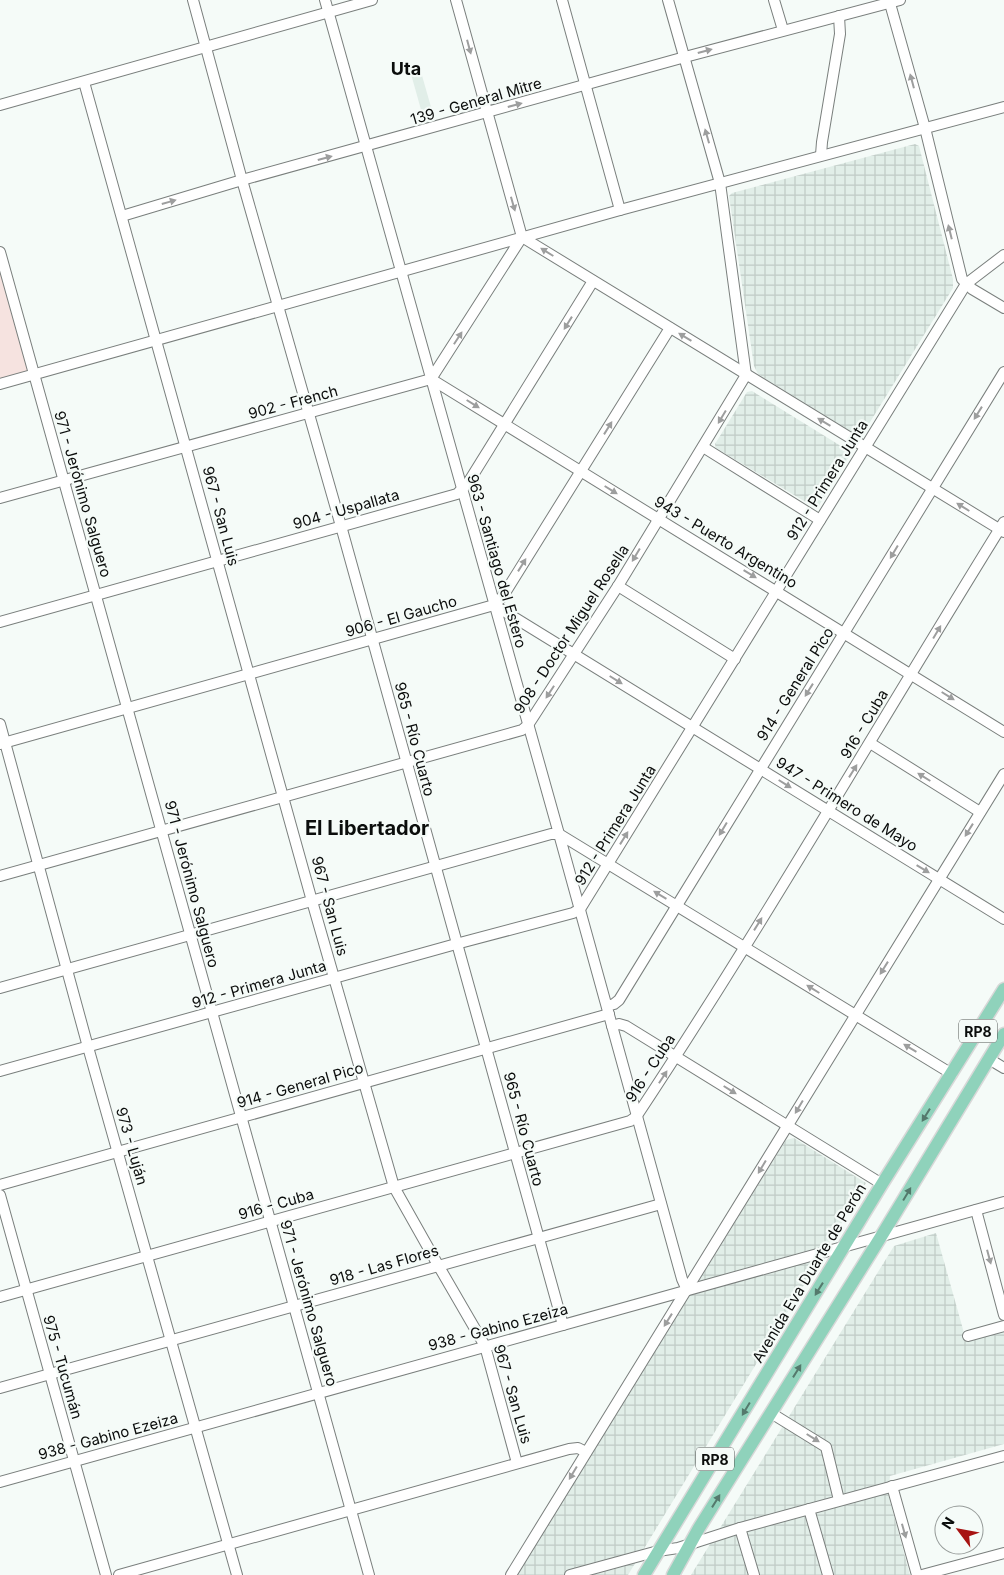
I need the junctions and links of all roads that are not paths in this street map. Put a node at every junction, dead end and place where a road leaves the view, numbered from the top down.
1 (193, 0) edge
2 (325, 0) edge
3 (372, 0) edge
4 (456, 0) edge
5 (562, 0) edge
6 (668, 0) edge
7 (774, 0) edge
8 (893, 1) edge
9 (328, 12) junction
10 (840, 16) junction
11 (783, 30) junction
12 (206, 47) junction
13 (684, 57) junction
14 (84, 82) junction
15 (585, 86) junction
16 (0, 105) edge
17 (1004, 107) edge
18 (487, 113) junction
19 (925, 128) junction
20 (366, 147) junction
21 (821, 155) junction
22 (242, 180) junction
23 (720, 183) junction
24 (620, 210) junction
25 (122, 216) junction
26 (522, 237) junction
27 (0, 252) edge
28 (1004, 255) edge
29 (401, 273) junction
30 (593, 281) junction
31 (964, 281) junction
32 (278, 306) junction
33 (1004, 308) edge
34 (670, 328) junction
35 (156, 339) junction
36 (1004, 372) edge
37 (34, 374) junction
38 (746, 375) junction
39 (431, 379) junction
40 (0, 384) edge
41 (309, 414) junction
42 (505, 424) junction
43 (187, 446) junction
44 (703, 447) junction
45 (865, 447) junction
46 (581, 472) junction
47 (63, 480) junction
48 (932, 488) junction
49 (462, 490) junction
50 (0, 498) edge
51 (658, 519) junction
52 (820, 520) junction
53 (341, 526) junction
54 (1002, 528) edge
55 (218, 561) junction
56 (618, 586) junction
57 (776, 590) junction
58 (96, 596) junction
59 (494, 605) junction
60 (0, 622) edge
61 (844, 633) junction
62 (372, 640) junction
63 (575, 654) junction
64 (735, 659) junction
65 (912, 674) junction
66 (249, 675) junction
67 (128, 708) junction
68 (0, 724) edge
69 (528, 725) junction
70 (693, 727) junction
71 (1004, 732) edge
72 (3, 743) edge
73 (870, 743) junction
74 (406, 762) junction
75 (760, 768) junction
76 (1004, 774) edge
77 (284, 797) junction
78 (828, 811) junction
79 (980, 812) junction
80 (162, 831) junction
81 (559, 834) junction
82 (608, 863) junction
83 (39, 864) junction
84 (434, 866) junction
85 (0, 876) edge
86 (939, 879) junction
87 (312, 901) junction
88 (676, 905) junction
89 (580, 909) junction
90 (1004, 919) edge
91 (190, 935) junction
92 (456, 944) junction
93 (744, 946) junction
94 (67, 969) junction
95 (334, 979) junction
96 (0, 988) edge
97 (1004, 989) edge
98 (608, 1010) junction
99 (212, 1013) junction
100 (855, 1015) junction
101 (612, 1026) junction
102 (1004, 1034) edge
103 (88, 1047) junction
104 (486, 1049) junction
105 (676, 1056) junction
106 (989, 1059) junction
107 (1004, 1068) edge
108 (0, 1071) edge
109 (952, 1074) junction
110 (364, 1083) junction
111 (636, 1117) junction
112 (241, 1118) junction
113 (787, 1125) junction
114 (118, 1151) junction
115 (515, 1153) junction
116 (882, 1184) junction
117 (0, 1185) edge
118 (394, 1187) junction
119 (0, 1195) edge
120 (1004, 1202) edge
121 (661, 1204) junction
122 (976, 1210) junction
123 (271, 1221) junction
124 (882, 1235) junction
125 (538, 1238) junction
126 (845, 1247) junction
127 (148, 1256) junction
128 (438, 1265) junction
129 (26, 1290) junction
130 (687, 1290) junction
131 (0, 1297) edge
132 (294, 1306) junction
133 (1004, 1315) edge
134 (563, 1325) junction
135 (1004, 1326) edge
136 (968, 1336) dead end
137 (172, 1342) junction
138 (485, 1346) junction
139 (50, 1374) junction
140 (0, 1388) edge
141 (319, 1392) junction
142 (771, 1413) junction
143 (197, 1428) junction
144 (586, 1452) junction
145 (1004, 1456) edge
146 (74, 1461) junction
147 (517, 1463) junction
148 (0, 1482) edge
149 (892, 1486) junction
150 (839, 1500) junction
151 (809, 1509) junction
152 (351, 1510) junction
153 (740, 1528) junction
154 (691, 1543) junction
155 (228, 1544) junction
156 (658, 1551) junction
157 (1004, 1553) edge
158 (106, 1575) edge
159 (119, 1575) edge
160 (237, 1575) edge
161 (369, 1575) edge
162 (512, 1575) edge
163 (570, 1575) edge
164 (644, 1575) edge
165 (673, 1575) edge
166 (754, 1575) edge
167 (828, 1575) edge
168 (916, 1575) edge
169 (922, 1575) edge

1 - 12 street, 965 - Río Cuarto
2 - 9 street, 963 - Santiago del Estero
3 - 9 street
4 -> 18 street
5 - 15 street
6 - 13 street
7 - 11 street
8 - 10 street, 139 - General Mitre
19 -> 8 street
9 - 12 street
9 - 20 street, 963 - Santiago del Estero
10 - 11 street, 139 - General Mitre
10 - 21 street
13 -> 11 street, 139 - General Mitre
12 - 14 street
12 - 22 street, 965 - Río Cuarto
13 - 15 street, 139 - General Mitre
23 -> 13 street
14 - 16 street
14 - 25 street, 967 - San Luis
18 -> 15 street, 139 - General Mitre
15 - 24 street
17 - 19 street
18 - 20 street, 139 - General Mitre
18 -> 26 street
19 - 21 street
31 -> 19 street
22 -> 20 street, 139 - General Mitre
20 - 29 street, 963 - Santiago del Estero
21 - 23 street
25 -> 22 street, 139 - General Mitre
22 - 32 street, 965 - Río Cuarto
23 - 24 street
23 - 38 street
24 - 26 street
25 - 35 street, 967 - San Luis
26 - 29 street
30 -> 26 street
39 -> 26 street
27 - 37 street, 971 - Jerónimo Salguero
28 - 31 street, 912 - Primera Junta
29 - 32 street
29 - 39 street, 963 - Santiago del Estero
30 - 34 street
30 -> 42 street
31 - 33 street
31 - 45 street, 912 - Primera Junta
32 - 35 street
32 - 41 street, 965 - Río Cuarto
38 -> 34 street
46 -> 34 street
35 - 37 street
35 - 43 street, 967 - San Luis
36 -> 48 street, 914 - General Pico
37 - 40 street
37 - 47 street, 971 - Jerónimo Salguero
38 -> 44 street, 908 - Doctor Miguel Rosella
45 -> 38 street
39 - 41 street, 902 - French
39 -> 42 street, 943 - Puerto Argentino
39 - 49 street, 963 - Santiago del Estero
41 - 43 street, 902 - French
41 - 53 street, 965 - Río Cuarto
42 - 46 street, 943 - Puerto Argentino
42 - 49 street
43 - 47 street, 902 - French
43 - 55 street, 967 - San Luis
44 - 51 street, 908 - Doctor Miguel Rosella
44 - 52 street
45 - 48 street
45 - 52 street, 912 - Primera Junta
46 -> 51 street, 943 - Puerto Argentino
59 -> 46 street
47 - 50 street, 902 - French
47 - 58 street, 971 - Jerónimo Salguero
54 -> 48 street
48 -> 61 street, 914 - General Pico
49 - 53 street, 904 - Uspallata
49 - 59 street, 963 - Santiago del Estero
51 -> 56 street, 908 - Doctor Miguel Rosella
51 -> 57 street, 943 - Puerto Argentino
52 - 57 street, 912 - Primera Junta
53 - 55 street, 904 - Uspallata
53 - 62 street, 965 - Río Cuarto
65 -> 54 street, 916 - Cuba
55 - 58 street, 904 - Uspallata
55 - 66 street, 967 - San Luis
56 - 63 street, 908 - Doctor Miguel Rosella
56 - 64 street
57 - 61 street, 943 - Puerto Argentino
57 - 64 street, 912 - Primera Junta
58 - 60 street, 904 - Uspallata
58 - 67 street, 971 - Jerónimo Salguero
59 - 62 street, 906 - El Gaucho
59 - 63 street, 947 - Primero de Mayo
59 - 69 street, 963 - Santiago del Estero
61 - 65 street, 943 - Puerto Argentino
61 -> 75 street, 914 - General Pico
62 - 66 street, 906 - El Gaucho
62 - 74 street, 965 - Río Cuarto
63 -> 69 street, 908 - Doctor Miguel Rosella
63 -> 70 street, 947 - Primero de Mayo
64 - 70 street, 912 - Primera Junta
65 -> 71 street, 943 - Puerto Argentino
65 - 73 street, 916 - Cuba
66 - 67 street, 906 - El Gaucho
66 - 77 street, 967 - San Luis
67 - 72 street, 906 - El Gaucho
67 - 80 street, 971 - Jerónimo Salguero
68 - 72 street, 973 - Luján
69 - 74 street, 908 - Doctor Miguel Rosella
69 - 81 street, 963 - Santiago del Estero
70 - 75 street, 947 - Primero de Mayo
82 -> 70 street, 912 - Primera Junta
72 - 83 street, 973 - Luján
78 -> 73 street, 916 - Cuba
79 -> 73 street
74 - 77 street, 908 - Doctor Miguel Rosella
74 - 84 street, 965 - Río Cuarto
75 -> 78 street, 947 - Primero de Mayo
75 -> 88 street, 914 - General Pico
76 - 79 street
77 - 80 street, 908 - Doctor Miguel Rosella
77 - 87 street, 967 - San Luis
78 -> 86 street, 947 - Primero de Mayo
93 -> 78 street, 916 - Cuba
79 -> 86 street
80 - 83 street, 908 - Doctor Miguel Rosella
80 - 91 street, 971 - Jerónimo Salguero
81 - 82 street
81 - 84 street
81 - 89 street, 963 - Santiago del Estero
88 -> 82 street
82 - 89 street, 912 - Primera Junta
83 - 85 street, 908 - Doctor Miguel Rosella
83 - 94 street, 973 - Luján
84 - 87 street
84 - 92 street, 965 - Río Cuarto
86 - 90 street, 947 - Primero de Mayo
86 -> 100 street
87 - 91 street
87 - 95 street, 967 - San Luis
88 - 93 street
88 - 98 street, 914 - General Pico
89 - 92 street, 912 - Primera Junta
89 - 98 street, 963 - Santiago del Estero
91 - 94 street
91 - 99 street, 971 - Jerónimo Salguero
92 - 95 street, 912 - Primera Junta
92 - 104 street, 965 - Río Cuarto
100 -> 93 street
93 - 105 street, 916 - Cuba
94 - 96 street
94 - 103 street, 973 - Luján
95 - 99 street, 912 - Primera Junta
95 - 110 street, 967 - San Luis
97 - 109 main road, Avenida Eva Duarte de Perón / RP8
98 - 101 street, 963 - Santiago del Estero
98 - 104 street, 914 - General Pico
99 - 103 street, 912 - Primera Junta
99 - 112 street, 971 - Jerónimo Salguero
109 -> 100 street
100 -> 113 street
101 - 105 street
101 - 111 street, 963 - Santiago del Estero
102 - 106 main road, RP8
103 - 108 street, 912 - Primera Junta
103 - 114 street, 973 - Luján
104 - 110 street, 914 - General Pico
104 - 115 street, 965 - Río Cuarto
111 -> 105 street, 916 - Cuba
105 -> 113 street
106 - 107 street
124 -> 106 main road, RP8
109 -> 116 main road, Avenida Eva Duarte de Perón / RP8
110 - 112 street, 914 - General Pico
110 - 118 street, 967 - San Luis
111 - 115 street, 916 - Cuba
111 - 121 street, 963 - Santiago del Estero
112 - 114 street, 914 - General Pico
112 - 123 street, 971 - Jerónimo Salguero
113 - 116 street
113 -> 130 street
114 - 117 street, 914 - General Pico
114 - 127 street, 973 - Luján
115 - 118 street, 916 - Cuba
115 - 125 street, 965 - Río Cuarto
116 - 126 main road, Avenida Eva Duarte de Perón / RP8
118 - 123 street, 916 - Cuba
118 - 128 street, 967 - San Luis
119 - 129 street, 975 - Tucumán
120 - 122 street, 938 - Gabino Ezeiza
121 - 125 street, 918 - Las Flores
121 - 130 street, 963 - Santiago del Estero
122 - 124 street, 938 - Gabino Ezeiza
122 -> 133 street
123 - 127 street, 916 - Cuba
123 - 132 street, 971 - Jerónimo Salguero
124 - 126 street, 938 - Gabino Ezeiza
142 -> 124 main road, RP8
125 - 128 street, 918 - Las Flores
125 - 134 street, 965 - Río Cuarto
126 - 130 street, 938 - Gabino Ezeiza
126 -> 156 main road, Avenida Eva Duarte de Perón / RP8
127 - 129 street, 916 - Cuba
127 - 137 street, 973 - Luján
128 - 132 street, 918 - Las Flores
128 - 138 street, 967 - San Luis
129 - 131 street, 916 - Cuba
129 - 139 street, 975 - Tucumán
130 - 134 street, 938 - Gabino Ezeiza
130 -> 144 street
132 - 137 street, 918 - Las Flores
132 - 141 street, 971 - Jerónimo Salguero
134 - 138 street, 938 - Gabino Ezeiza
135 - 136 street
137 - 139 street, 918 - Las Flores
137 - 143 street, 973 - Luján
138 - 141 street, 938 - Gabino Ezeiza
138 - 147 street, 967 - San Luis
139 - 140 street, 918 - Las Flores
139 - 146 street, 975 - Tucumán
141 - 143 street, 938 - Gabino Ezeiza
141 - 152 street, 971 - Jerónimo Salguero
142 -> 150 street
154 -> 142 main road, RP8
143 - 146 street, 938 - Gabino Ezeiza
143 - 155 street, 973 - Luján
144 - 147 street
144 -> 162 street
145 - 149 street
146 - 148 street, 938 - Gabino Ezeiza
146 - 158 street, 975 - Tucumán
147 - 152 street
149 - 150 street
149 -> 168 street
150 - 151 street
151 - 153 street
151 - 167 street
152 - 155 street
152 - 161 street, 971 - Jerónimo Salguero
153 - 154 street
153 - 166 street
154 - 156 street
154 - 165 main road, RP8
155 - 159 street
155 - 160 street, 973 - Luján
156 - 163 street
156 - 164 main road, Avenida Eva Duarte de Perón / RP8
157 - 169 street

